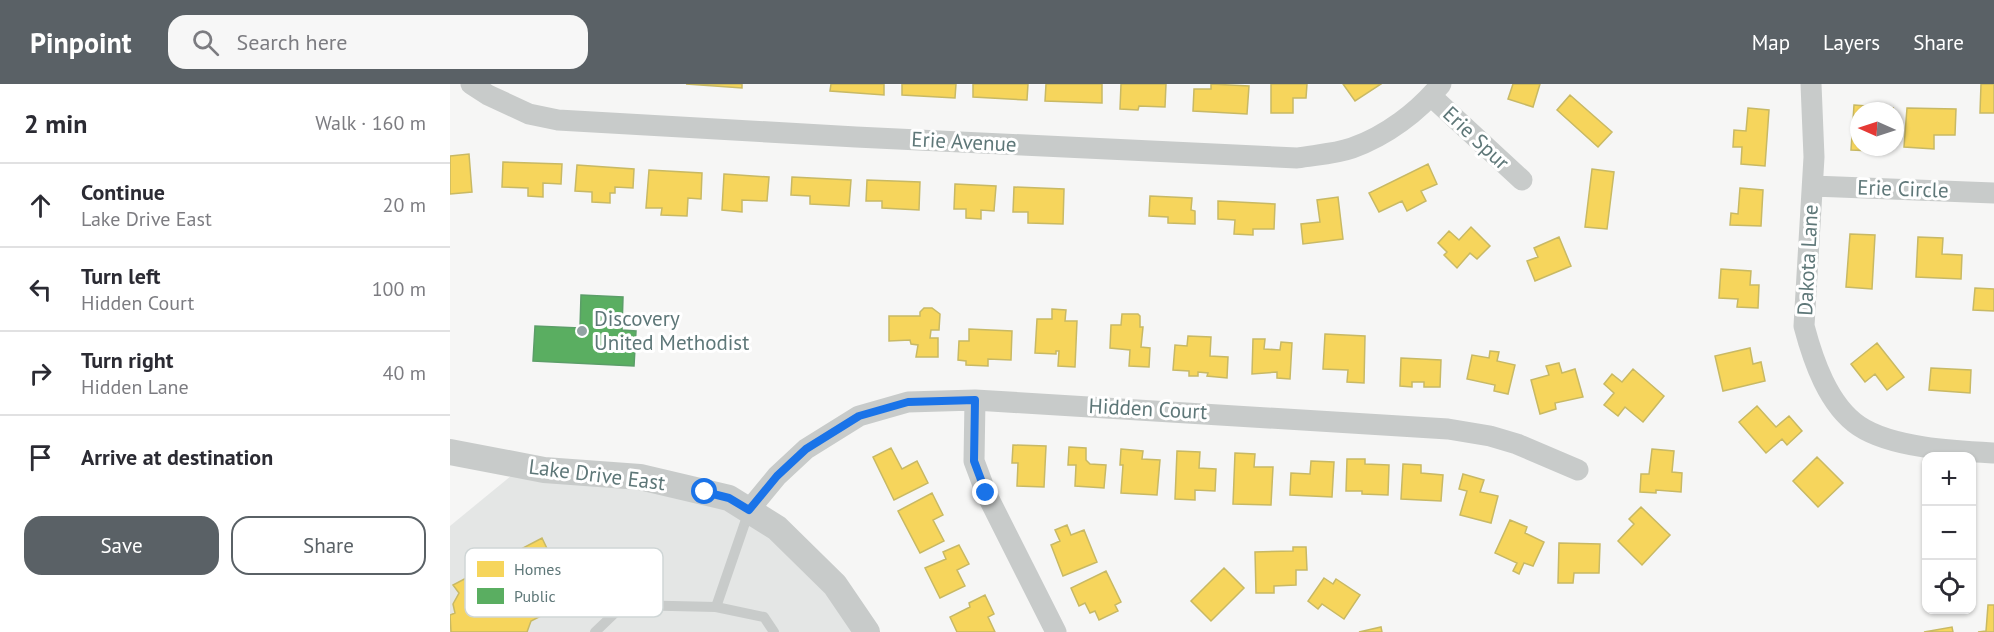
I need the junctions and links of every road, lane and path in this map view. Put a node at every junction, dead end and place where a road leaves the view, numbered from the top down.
1 (471, 84) edge
2 (1811, 84) edge
3 (1436, 90) edge
4 (1522, 180) dead end
5 (1813, 186) junction
6 (1994, 193) edge
7 (975, 400) junction
8 (450, 452) edge
9 (1994, 453) edge
10 (1578, 470) dead end
11 (749, 510) junction
12 (663, 606) edge
13 (716, 607) junction
14 (611, 617) edge
15 (595, 632) edge
16 (774, 632) edge
17 (867, 632) edge
18 (1056, 632) edge

1 - 3 street, Erie Avenue
2 - 5 street, Dakota Lane
3 - 4 street, Erie Spur
5 - 6 street, Erie Circle
5 - 9 street, Dakota Lane
7 - 10 street, Hidden Court
7 - 11 street, Hidden Court
7 - 18 street
8 - 11 street, Lake Drive East
11 - 13 lane
11 - 17 street, Lake Drive East
12 - 13 lane
13 - 16 lane
14 - 15 lane

